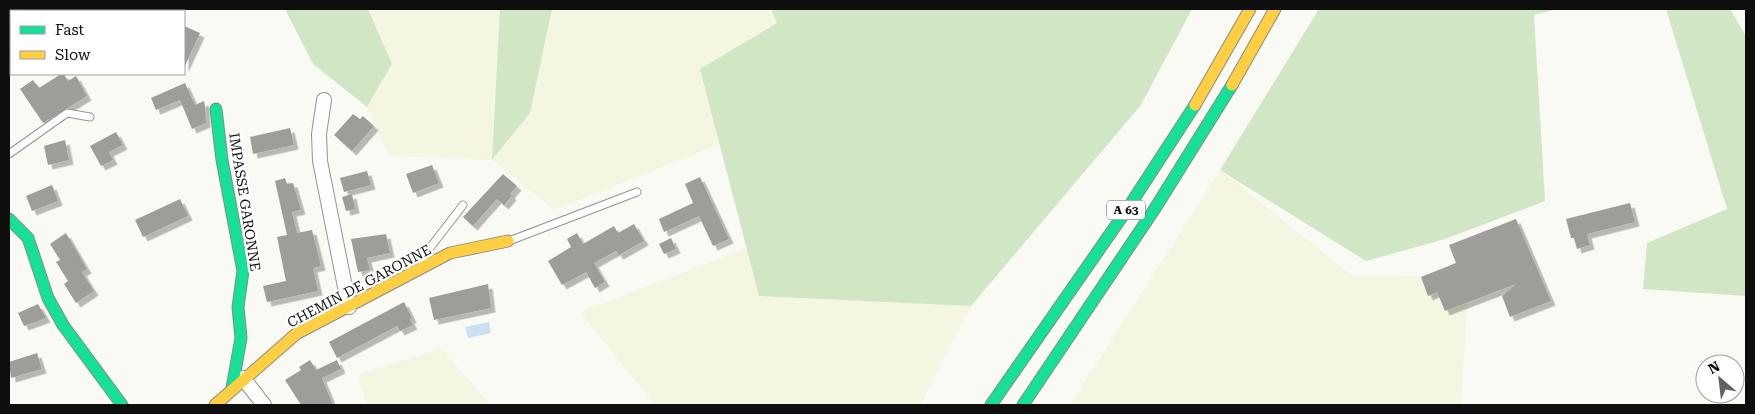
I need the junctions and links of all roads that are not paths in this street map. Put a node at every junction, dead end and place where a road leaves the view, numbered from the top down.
1 (1250, 9) edge
2 (1275, 9) edge
3 (324, 100) dead end
4 (216, 109) dead end
5 (90, 117) dead end
6 (9, 154) edge
7 (637, 192) dead end
8 (463, 205) dead end
9 (9, 219) edge
10 (508, 241) joint
11 (420, 267) junction
12 (349, 307) junction
13 (243, 378) junction
14 (232, 388) junction
15 (122, 405) edge
16 (216, 405) edge
17 (264, 405) edge
18 (991, 405) edge
19 (1023, 405) edge

1 - 18 main road, A 63
2 - 19 main road, A 63
3 - 12 street
4 - 14 main road, IMPASSE GARONNE
5 - 6 lane
7 - 10 lane
8 - 11 lane
9 - 15 main road
10 - 11 main road, CHEMIN DE GARONNE
11 - 12 main road, CHEMIN DE GARONNE
12 - 13 main road, CHEMIN DE GARONNE
13 - 14 main road, CHEMIN DE GARONNE
13 - 17 street
14 - 16 main road, CHEMIN DE GARONNE

